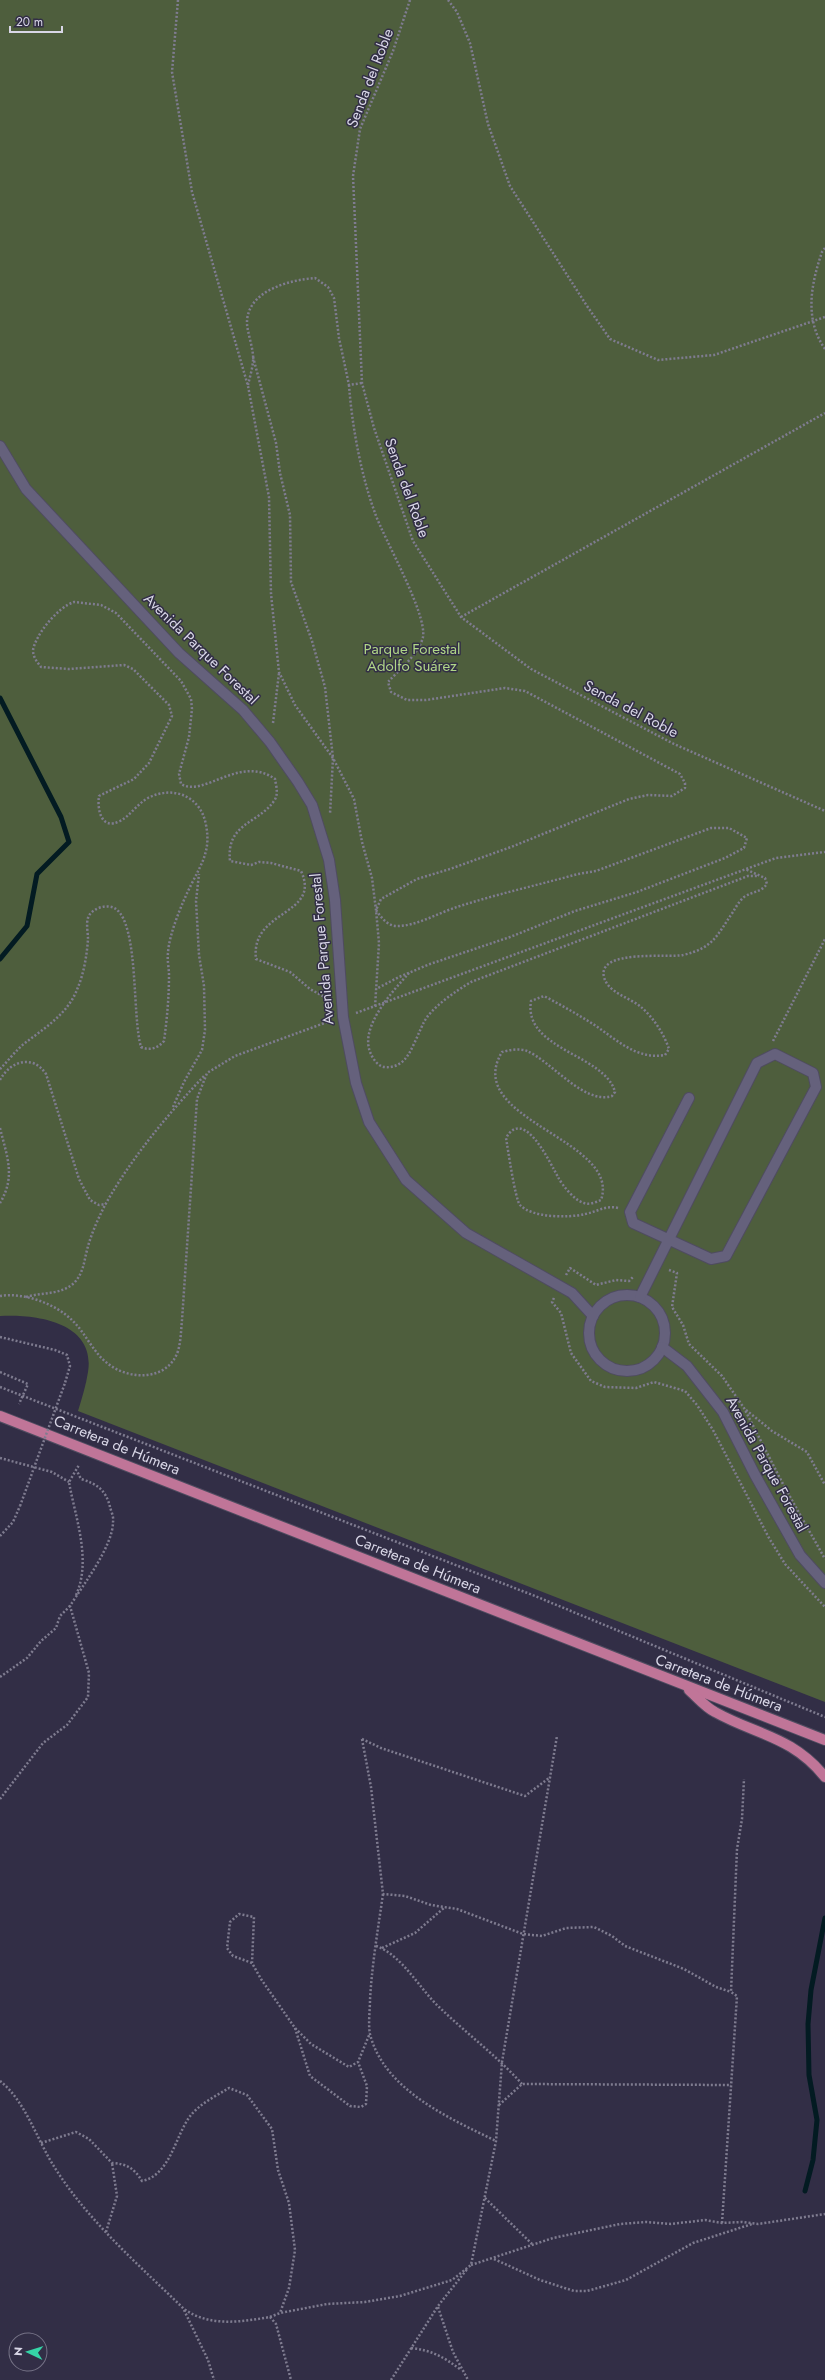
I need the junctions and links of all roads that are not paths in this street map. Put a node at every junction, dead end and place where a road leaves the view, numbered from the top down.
1 (0, 446) edge
2 (689, 1098) dead end
3 (670, 1240) junction
4 (640, 1297) junction
5 (593, 1316) junction
6 (662, 1347) junction
7 (0, 1416) edge
8 (825, 1583) edge
9 (685, 1686) junction
10 (825, 1740) edge
11 (825, 1777) edge

1 - 5 street, Avenida Parque Forestal
2 - 3 street
3 - 3 street
3 - 4 street
4 - 5 street
4 - 6 street
5 - 6 street
6 - 8 street, Avenida Parque Forestal
7 - 9 main road, Carretera de Húmera
9 - 10 main road, Carretera de Húmera
9 - 11 main road

